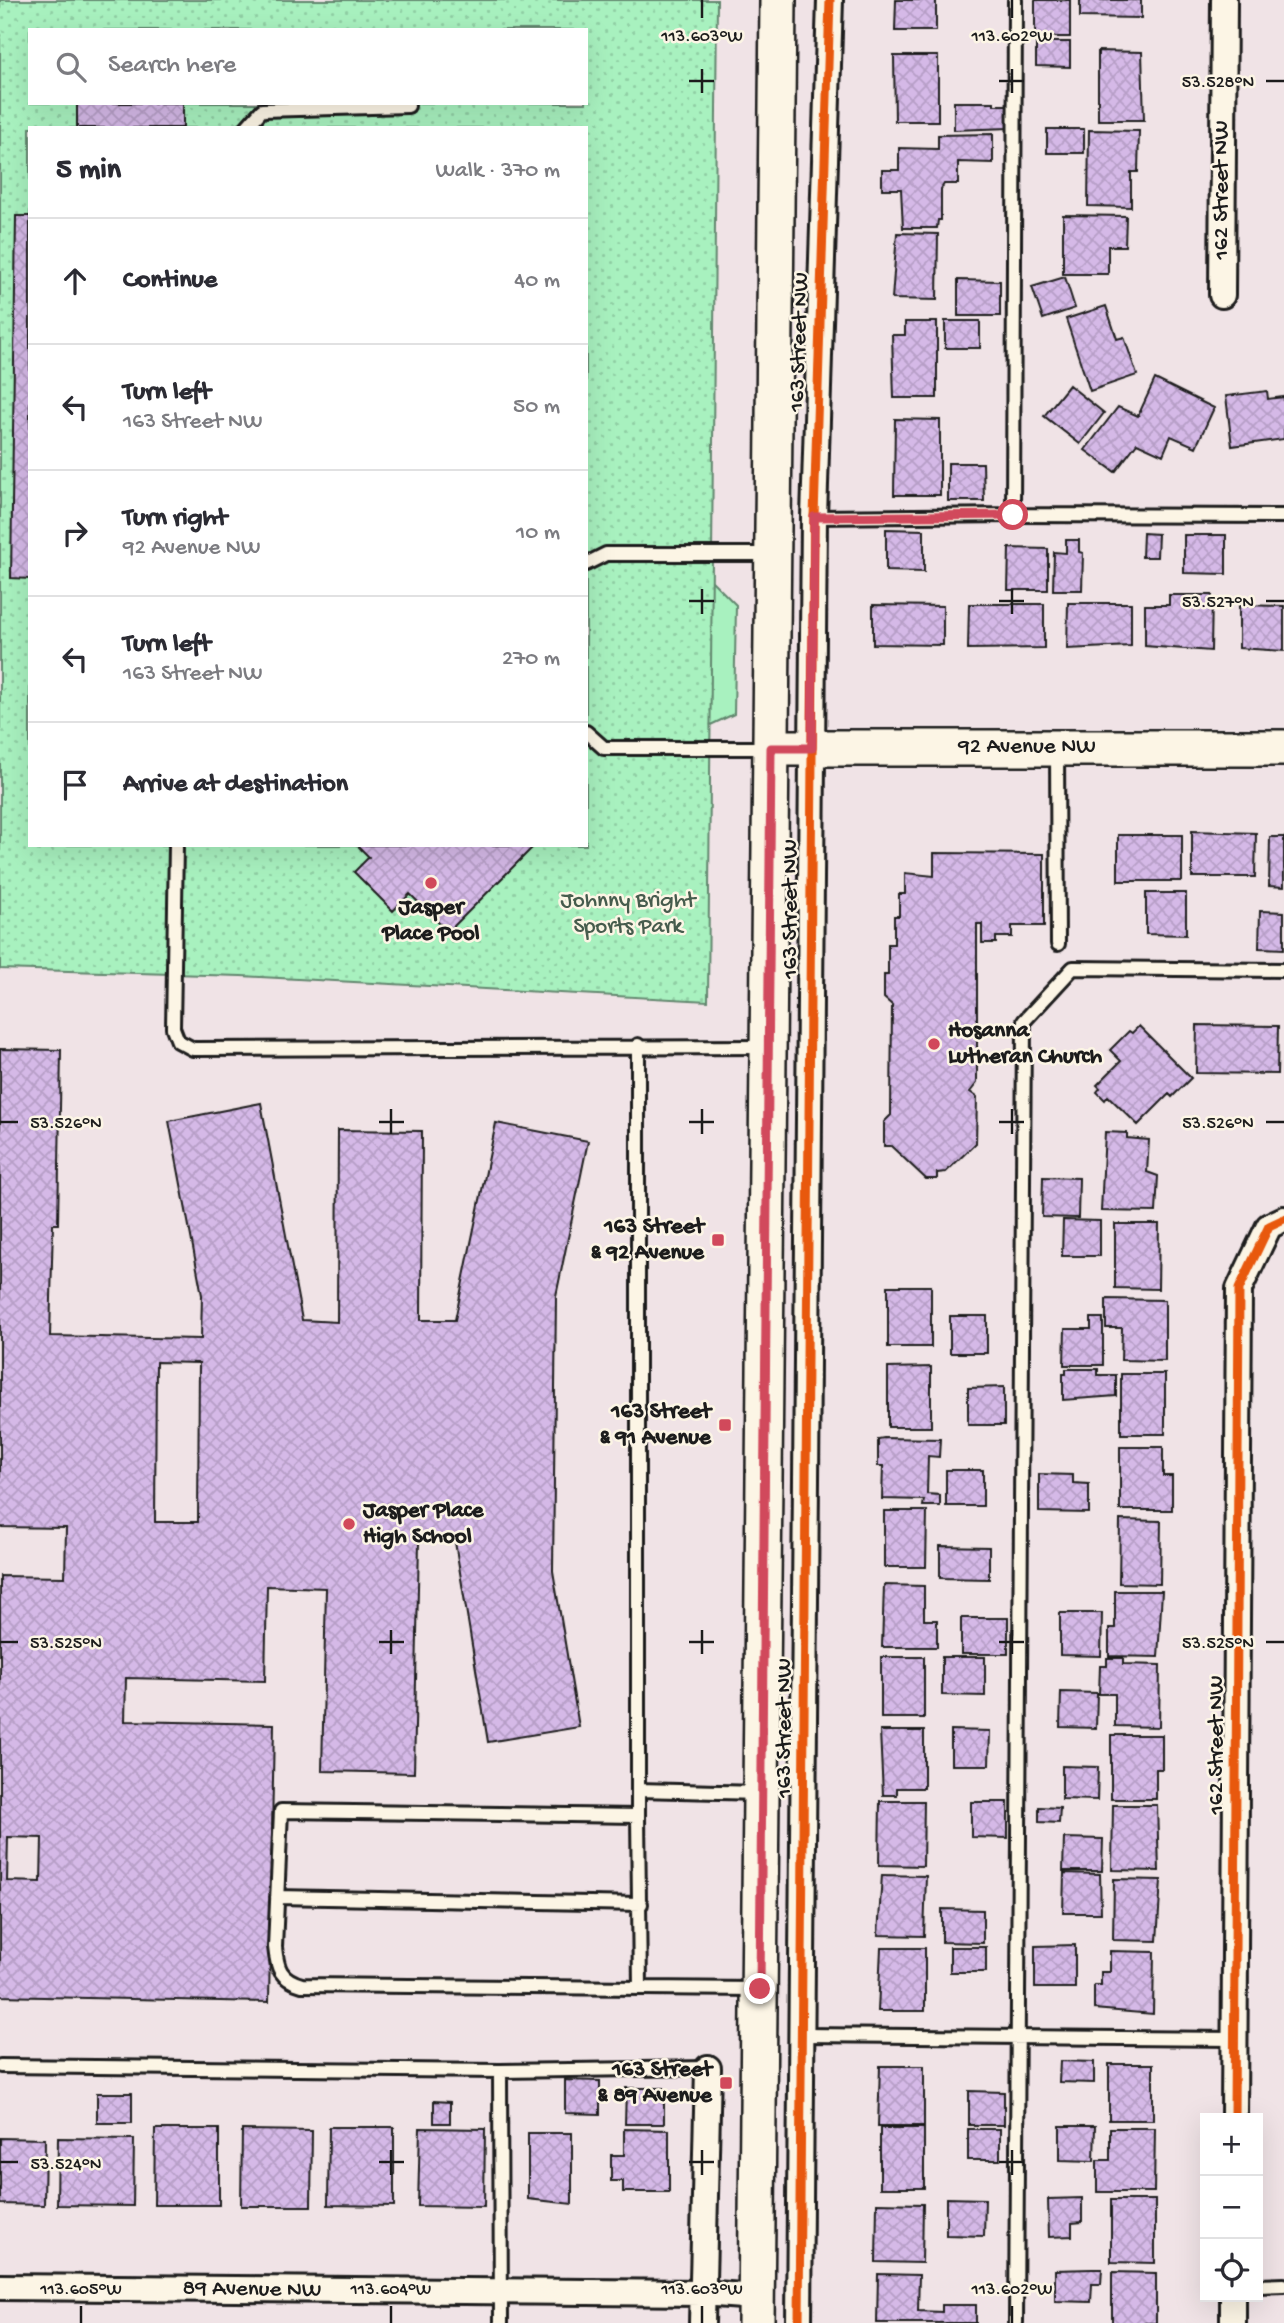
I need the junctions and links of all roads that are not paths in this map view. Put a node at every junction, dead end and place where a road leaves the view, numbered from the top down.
1 (778, 0) edge
2 (830, 0) edge
3 (1015, 0) edge
4 (1224, 0) edge
5 (408, 106) dead end
6 (248, 126) edge
7 (1222, 295) dead end
8 (1013, 515) junction
9 (1284, 516) edge
10 (814, 517) junction
11 (772, 554) junction
12 (588, 563) edge
13 (588, 734) edge
14 (1057, 747) junction
15 (771, 748) junction
16 (812, 748) junction
17 (1284, 748) edge
18 (176, 847) edge
19 (1058, 944) dead end
20 (1284, 970) edge
21 (638, 1045) junction
22 (769, 1047) junction
23 (1284, 1219) edge
24 (638, 1790) junction
25 (763, 1794) junction
26 (638, 1816) junction
27 (277, 1897) junction
28 (641, 1904) junction
29 (640, 1988) junction
30 (760, 1989) junction
31 (802, 2035) junction
32 (1017, 2039) junction
33 (1235, 2039) junction
34 (0, 2066) edge
35 (708, 2068) joint
36 (500, 2071) junction
37 (1234, 2113) edge
38 (1284, 2285) edge
39 (1263, 2286) edge
40 (0, 2287) edge
41 (501, 2293) junction
42 (702, 2293) junction
43 (1233, 2302) edge
44 (756, 2310) edge
45 (501, 2323) edge
46 (702, 2323) edge
47 (799, 2323) edge
48 (1016, 2323) edge
49 (1233, 2323) edge

1 - 11 main road, 163 Street NW
2 - 10 street, 163 Street NW
3 - 8 lane
4 - 7 street, 162 Street NW
5 - 6 lane
8 - 9 lane
8 - 10 lane
10 - 16 street, 163 Street NW
11 - 12 lane
11 - 15 main road, 163 Street NW
13 - 15 lane
14 - 16 main road, 92 Avenue NW
14 - 17 main road, 92 Avenue NW
14 - 19 lane
15 - 16 main road, 92 Avenue NW
15 - 22 main road, 163 Street NW
16 - 31 street, 163 Street NW
18 - 21 lane
20 - 32 lane
21 - 22 lane
21 - 24 lane
22 - 25 main road, 163 Street NW
23 - 33 street, 162 Street NW
24 - 25 lane
24 - 26 lane
25 - 30 main road, 163 Street NW
26 - 27 lane
26 - 28 lane
27 - 28 lane
27 - 29 lane
28 - 29 lane
29 - 30 lane
30 - 44 main road, 163 Street NW
31 - 32 lane
31 - 47 street, 163 Street NW
32 - 33 lane
32 - 48 lane
33 - 37 street, 162 Street NW
34 - 36 lane
35 - 36 lane
35 - 42 street
36 - 41 lane
38 - 39 lane
40 - 41 street, 89 Avenue NW
41 - 42 street, 89 Avenue NW
41 - 45 lane
42 - 44 street, 89 Avenue NW
42 - 46 street
43 - 49 street

